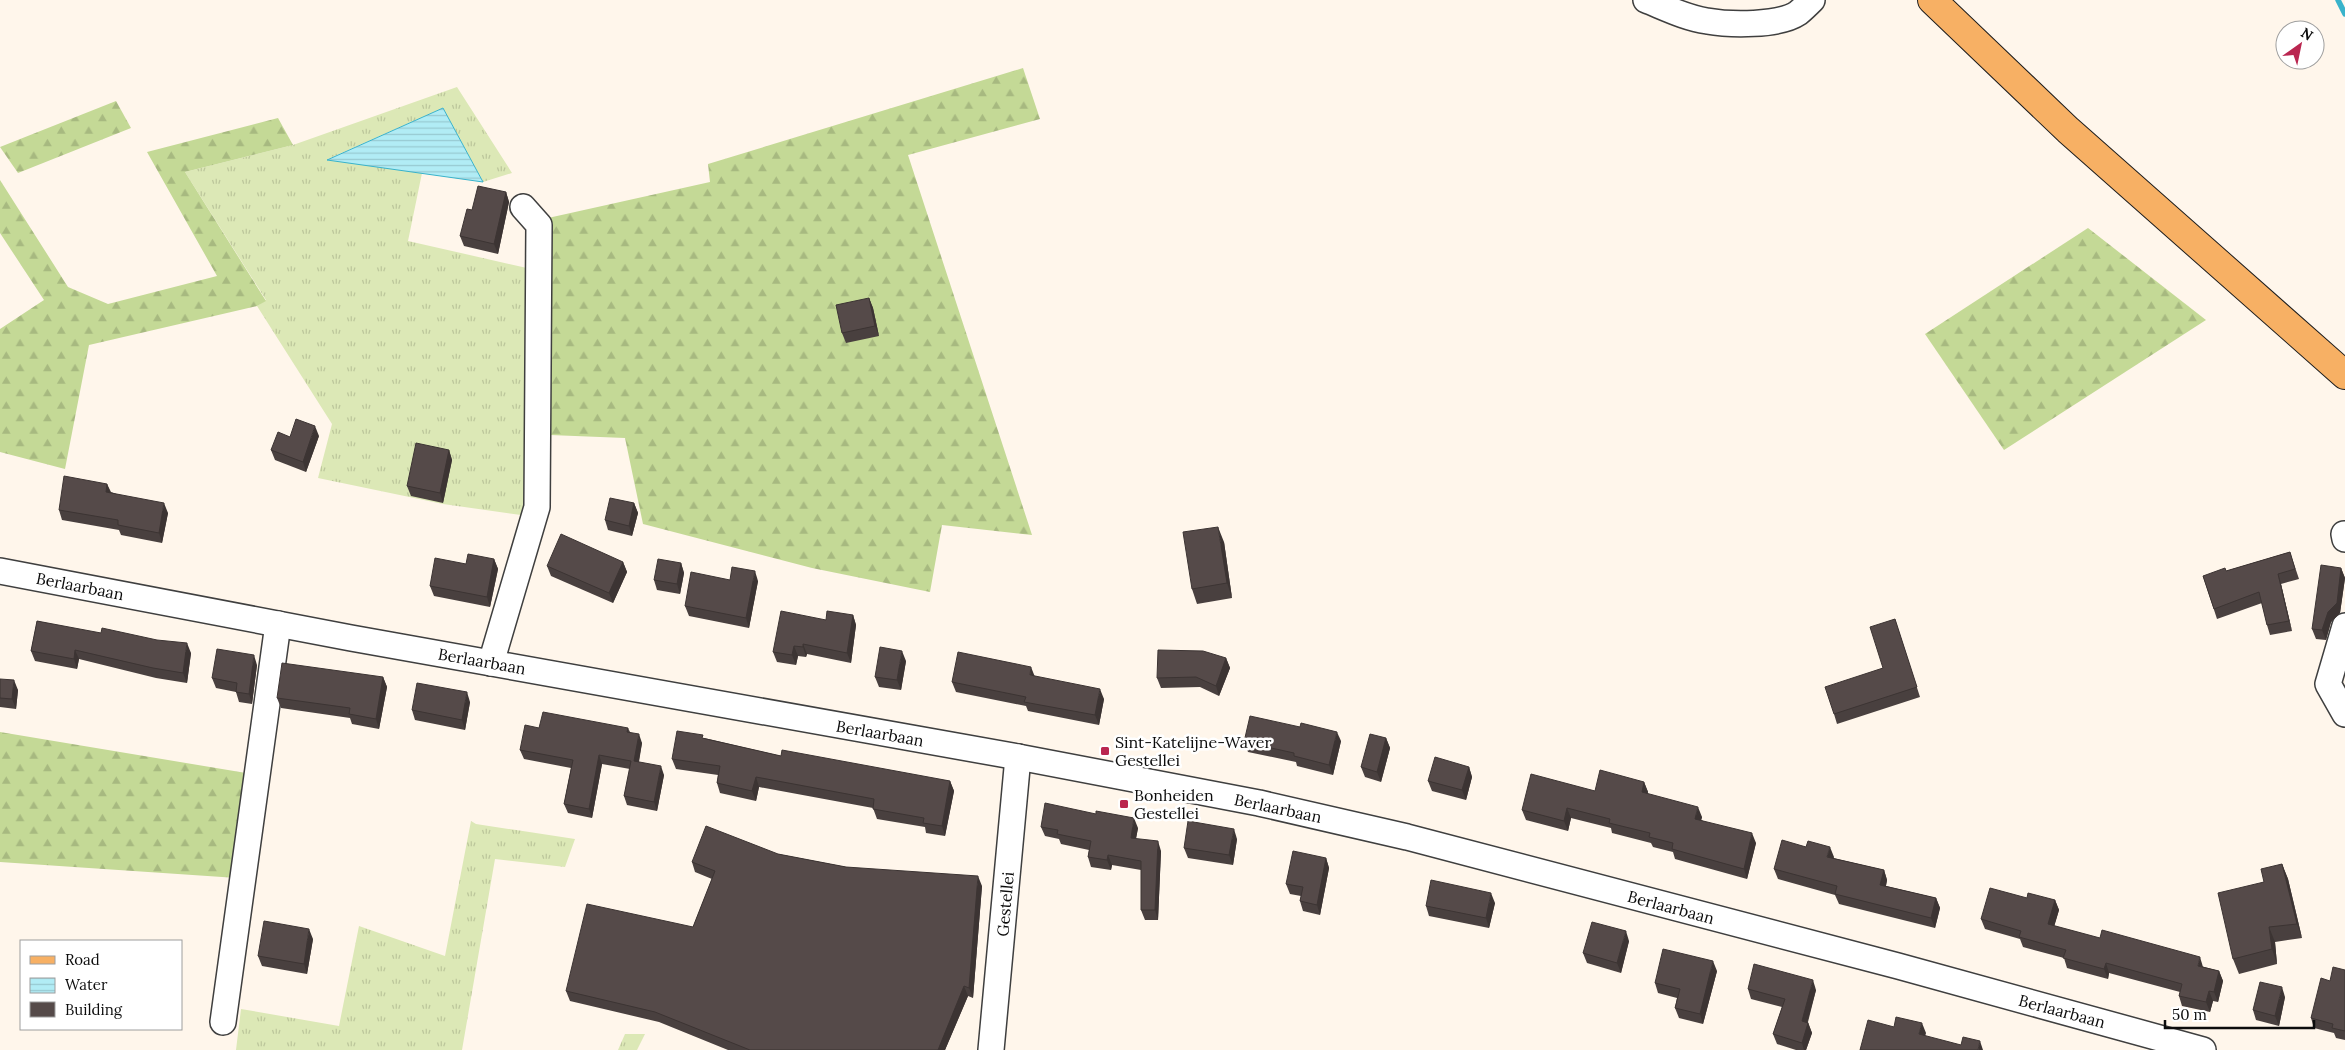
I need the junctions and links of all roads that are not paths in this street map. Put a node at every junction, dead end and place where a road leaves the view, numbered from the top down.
1 (1646, 0) edge
2 (1812, 0) edge
3 (1932, 0) edge
4 (523, 207) dead end
5 (2345, 375) edge
6 (0, 572) edge
7 (278, 624) junction
8 (2345, 626) edge
9 (491, 662) junction
10 (2345, 714) edge
11 (1018, 757) junction
12 (223, 1022) dead end
13 (991, 1050) edge
14 (2203, 1050) edge

1 - 2 street
3 - 5 main road
4 - 9 street
6 - 7 street, Berlaarbaan
7 - 9 street, Berlaarbaan
7 - 12 street
8 - 10 street
9 - 11 street, Berlaarbaan
11 - 13 street, Gestellei
11 - 14 street, Berlaarbaan

